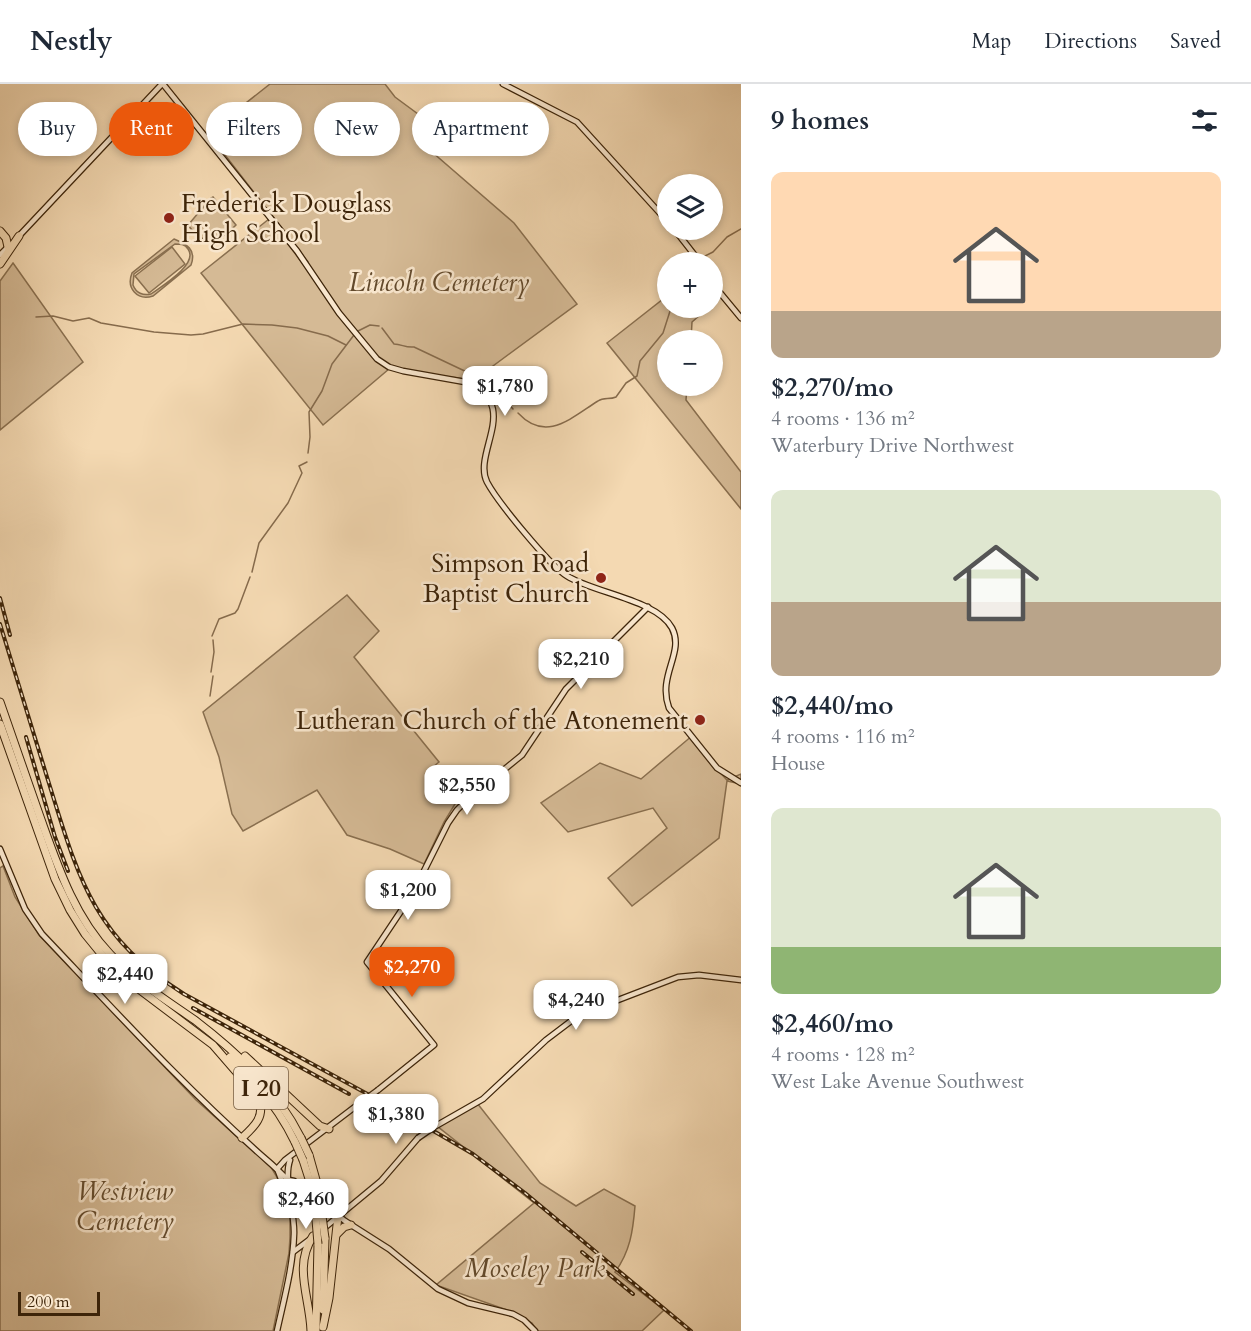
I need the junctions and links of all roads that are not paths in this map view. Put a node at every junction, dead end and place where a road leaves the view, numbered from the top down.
1 (156, 84) edge
2 (162, 84) edge
3 (168, 84) edge
4 (503, 84) edge
5 (155, 90) junction
6 (170, 93) junction
7 (657, 210) edge
8 (0, 231) edge
9 (6, 238) junction
10 (17, 238) junction
11 (683, 240) edge
12 (8, 247) junction
13 (692, 252) edge
14 (0, 255) edge
15 (0, 264) edge
16 (723, 296) edge
17 (741, 318) edge
18 (648, 607) junction
19 (0, 702) edge
20 (0, 724) edge
21 (741, 783) edge
22 (0, 849) edge
23 (741, 980) edge
24 (195, 1021) junction
25 (213, 1045) junction
26 (318, 1124) junction
27 (329, 1129) junction
28 (320, 1136) junction
29 (242, 1138) junction
30 (298, 1140) junction
31 (294, 1155) junction
32 (306, 1157) junction
33 (290, 1160) junction
34 (277, 1169) junction
35 (288, 1169) junction
36 (289, 1180) junction
37 (307, 1197) junction
38 (293, 1208) junction
39 (326, 1210) junction
40 (338, 1216) junction
41 (327, 1225) junction
42 (351, 1225) junction
43 (336, 1234) junction
44 (313, 1236) junction
45 (293, 1252) junction
46 (320, 1330) edge
47 (277, 1331) edge
48 (311, 1331) edge
49 (535, 1331) edge

1 - 5 main road
2 - 5 main road
2 - 6 main road
3 - 6 main road
4 - 7 main road
5 - 6 main road
5 - 10 main road
6 - 18 main road
8 - 9 highway
9 - 10 highway
9 - 12 highway
10 - 12 main road
10 - 15 highway
11 - 13 main road
12 - 14 main road
16 - 17 main road
18 - 21 main road
18 - 27 main road, bridge
19 - 24 highway, I 20
20 - 25 highway, I 20
22 - 29 main road
23 - 40 main road, bridge
24 - 26 highway
24 - 30 highway, I 20
25 - 29 highway
25 - 30 highway, I 20
26 - 27 highway
26 - 28 highway
27 - 28 main road
28 - 31 main road
29 - 34 main road
30 - 32 highway, I 20, bridge
31 - 33 main road
31 - 34 main road
32 - 46 highway, I 20, bridge
32 - 46 highway, I 20, bridge
33 - 34 main road
33 - 35 main road
34 - 36 main road
34 - 38 main road
35 - 36 main road
35 - 40 main road
36 - 37 main road
36 - 38 main road
36 - 40 main road
37 - 38 main road
37 - 39 main road
38 - 45 main road
39 - 40 main road
39 - 41 main road
40 - 41 main road
40 - 42 main road
40 - 43 highway
41 - 44 main road
42 - 43 highway
42 - 49 main road
43 - 46 highway
44 - 45 main road
44 - 48 highway
45 - 47 main road

